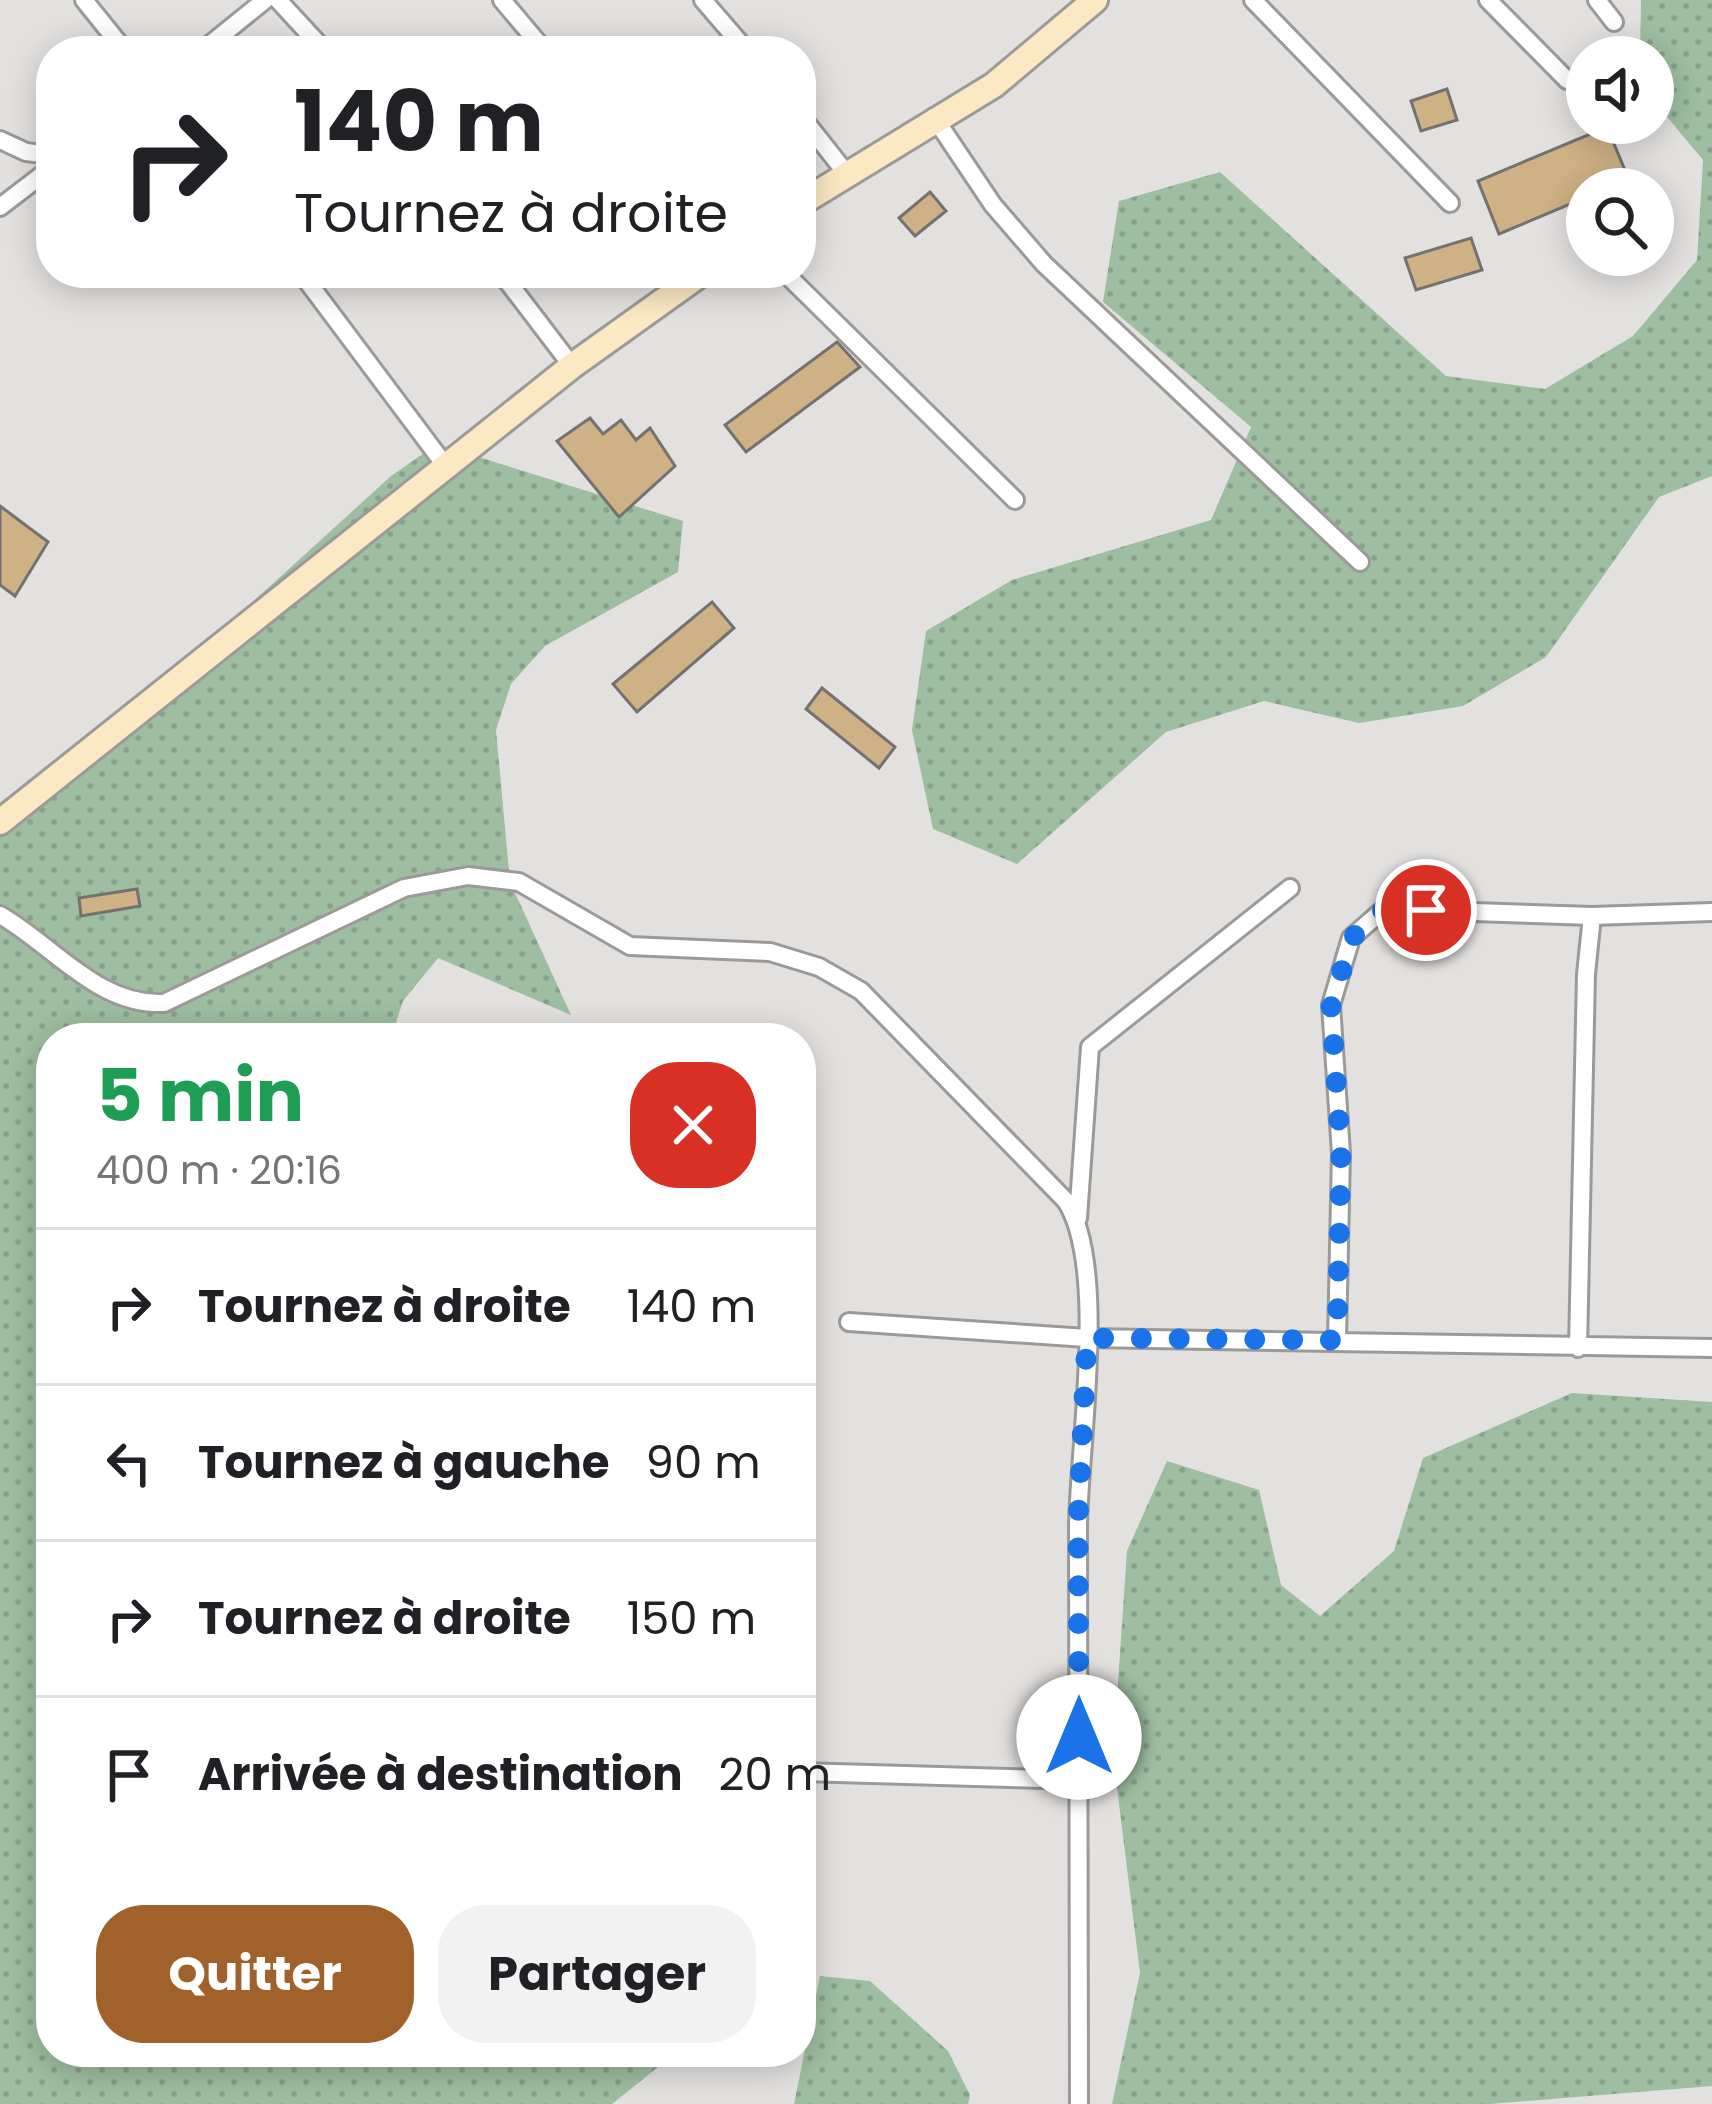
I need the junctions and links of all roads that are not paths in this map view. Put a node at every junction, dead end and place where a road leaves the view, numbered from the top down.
1 (84, 0) edge
2 (266, 0) edge
3 (278, 0) edge
4 (502, 0) edge
5 (704, 0) edge
6 (1095, 0) edge
7 (1253, 0) edge
8 (1488, 0) edge
9 (1597, 0) edge
10 (1614, 22) dead end
11 (112, 36) edge
12 (221, 36) edge
13 (311, 36) edge
14 (532, 36) edge
15 (734, 36) edge
16 (1566, 78) edge
17 (934, 117) junction
18 (816, 135) edge
19 (0, 140) edge
20 (36, 153) edge
21 (846, 173) junction
22 (36, 179) edge
23 (816, 193) edge
24 (1450, 203) dead end
25 (0, 207) edge
26 (312, 288) edge
27 (512, 288) edge
28 (682, 288) edge
29 (800, 288) edge
30 (572, 366) junction
31 (447, 468) junction
32 (1015, 500) dead end
33 (1360, 562) dead end
34 (0, 822) edge
35 (1290, 888) dead end
36 (1712, 912) edge
37 (0, 915) edge
38 (1592, 916) junction
39 (1078, 1219) junction
40 (849, 1322) dead end
41 (1087, 1338) junction
42 (1337, 1340) junction
43 (1578, 1348) junction
44 (1712, 1348) edge
45 (816, 1772) edge
46 (1080, 1780) junction
47 (1079, 2104) edge

1 - 11 street
2 - 12 street
3 - 13 street
4 - 14 street
5 - 15 street
6 - 17 main road
7 - 24 street
8 - 16 street
9 - 10 street
17 - 21 main road
17 - 33 street
18 - 21 street
19 - 20 street
21 - 23 main road
22 - 25 street
26 - 31 street
27 - 30 street
28 - 30 main road
29 - 32 street
30 - 31 main road
31 - 34 main road
35 - 39 street
36 - 38 street
37 - 39 street
38 - 42 street
38 - 43 street
39 - 41 street
40 - 41 street
41 - 42 street
41 - 46 street
42 - 43 street
43 - 44 street
45 - 46 street
46 - 47 street

